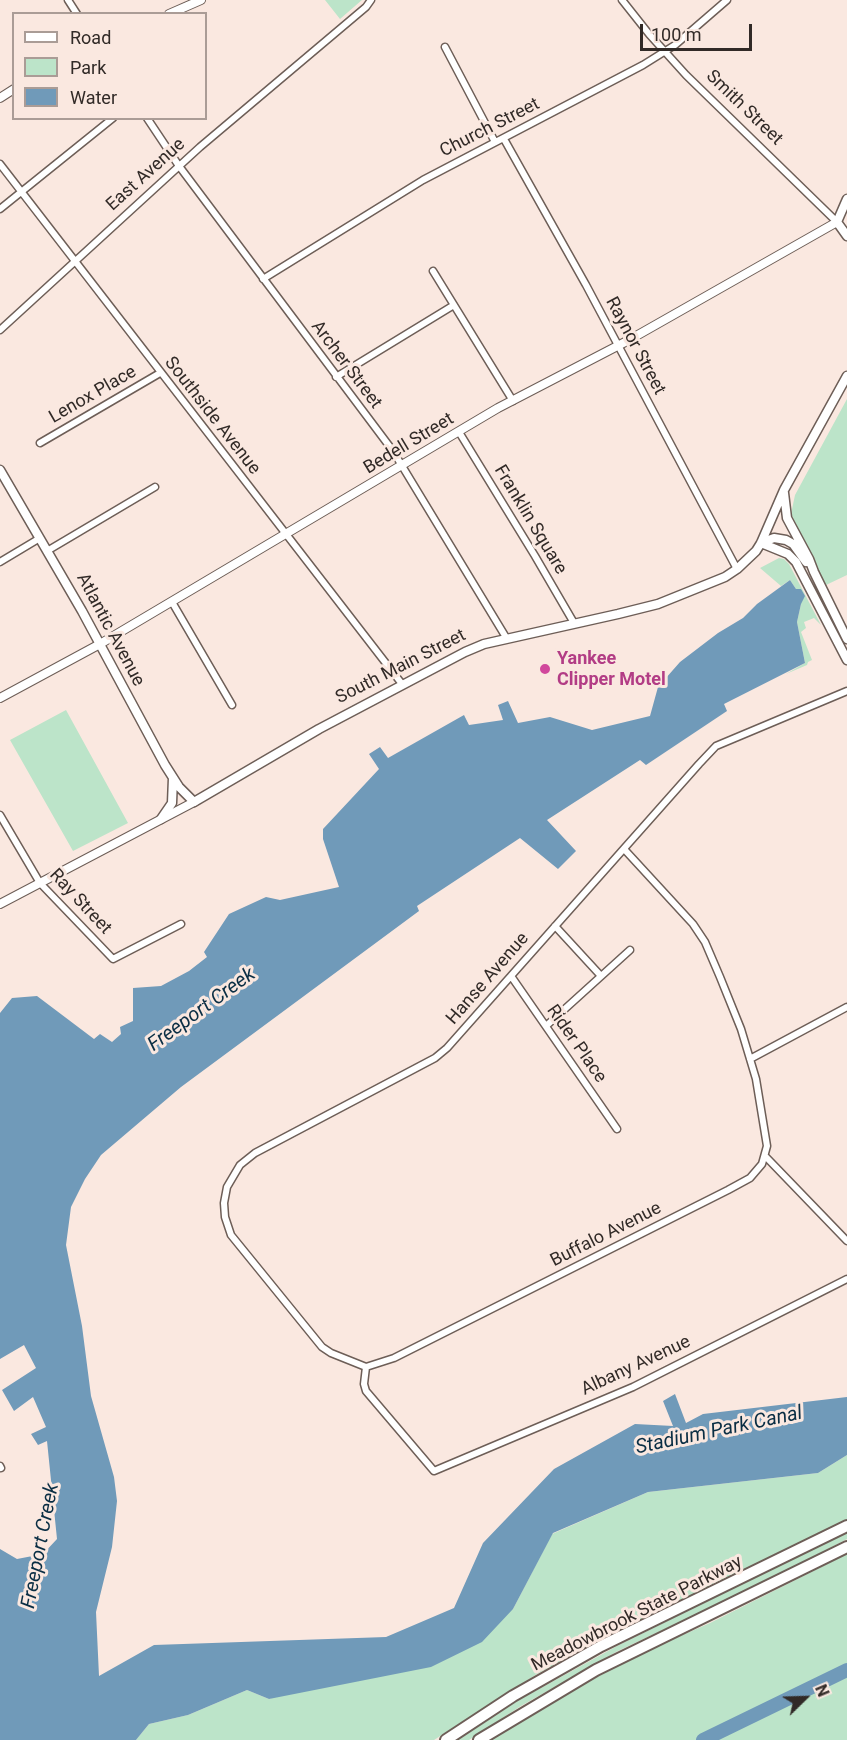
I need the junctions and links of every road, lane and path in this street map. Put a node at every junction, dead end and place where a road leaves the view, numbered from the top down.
1 (201, 0) edge
2 (371, 0) edge
3 (622, 0) edge
4 (727, 0) edge
5 (174, 12) edge
6 (445, 47) dead end
7 (664, 51) junction
8 (111, 120) edge
9 (148, 120) edge
10 (504, 139) junction
11 (495, 142) junction
12 (0, 164) edge
13 (179, 166) junction
14 (21, 192) junction
15 (847, 199) edge
16 (0, 209) edge
17 (837, 222) junction
18 (847, 236) edge
19 (74, 262) junction
20 (433, 271) dead end
21 (263, 279) junction
22 (454, 305) junction
23 (0, 330) edge
24 (618, 347) junction
25 (160, 373) junction
26 (336, 376) junction
27 (847, 376) edge
28 (513, 400) junction
29 (459, 432) junction
30 (40, 443) dead end
31 (401, 466) junction
32 (0, 470) edge
33 (155, 487) dead end
34 (784, 490) junction
35 (285, 535) junction
36 (40, 538) junction
37 (761, 543) junction
38 (47, 550) junction
39 (0, 562) edge
40 (737, 569) junction
41 (813, 572) junction
42 (172, 602) junction
43 (574, 623) junction
44 (507, 639) junction
45 (847, 639) edge
46 (100, 644) junction
47 (847, 660) edge
48 (402, 684) junction
49 (847, 691) edge
50 (0, 698) edge
51 (232, 705) dead end
52 (173, 778) junction
53 (194, 802) junction
54 (0, 814) edge
55 (162, 819) junction
56 (624, 849) junction
57 (40, 883) junction
58 (0, 904) edge
59 (182, 924) dead end
60 (555, 926) junction
61 (630, 950) dead end
62 (511, 976) junction
63 (601, 976) junction
64 (847, 1006) edge
65 (546, 1026) junction
66 (750, 1059) junction
67 (617, 1129) dead end
68 (766, 1157) junction
69 (847, 1241) edge
70 (847, 1279) edge
71 (366, 1367) junction
72 (847, 1526) edge
73 (847, 1547) edge
74 (446, 1740) edge
75 (479, 1740) edge

1 - 5 street
2 - 13 street, East Avenue
3 - 7 street, Smith Street
4 - 7 street, Church Street
6 - 11 street
7 - 10 street, Church Street
7 - 17 street, Smith Street
8 - 14 street
9 - 13 street, Archer Street
10 - 11 street, Church Street
10 - 24 street, Raynor Street
11 - 21 street, Church Street
12 - 14 street, Southside Avenue
13 - 19 street, East Avenue
13 - 21 street, Archer Street
14 - 16 street
14 - 19 street, Southside Avenue
15 - 17 main road
17 - 18 main road, Smith Street
17 - 24 street, Bedell Street
19 - 23 street, East Avenue
19 - 25 street, Southside Avenue
20 - 22 street
21 - 26 street, Archer Street
22 - 26 street
22 - 28 street
24 - 28 street, Bedell Street
24 - 40 street, Raynor Street
25 - 30 street, Lenox Place
25 - 35 street, Southside Avenue
26 - 31 street, Archer Street
27 - 34 main road, South Main Street
28 - 29 street, Bedell Street
29 - 31 street, Bedell Street
29 - 43 street, Franklin Square
31 - 35 street, Bedell Street
31 - 44 street, Archer Street
32 - 36 main road, Atlantic Avenue
33 - 38 street
34 - 37 main road, South Main Street
34 - 41 main road
35 - 42 street, Bedell Street
35 - 48 street, Southside Avenue
36 - 38 main road, Atlantic Avenue
36 - 39 street
37 - 40 main road, South Main Street
37 - 41 main road
37 - 47 main road
38 - 46 main road, Atlantic Avenue
40 - 43 main road, South Main Street
41 - 45 main road
42 - 46 street, Bedell Street
42 - 51 street
43 - 44 main road, South Main Street
44 - 48 main road, South Main Street
46 - 50 street, Bedell Street
46 - 52 main road, Atlantic Avenue
48 - 53 main road, South Main Street
49 - 56 street, Hanse Avenue
52 - 53 main road, Atlantic Avenue
52 - 55 main road
53 - 55 street, South Main Street
54 - 57 street, Ray Street
55 - 57 street, South Main Street
56 - 60 street, Hanse Avenue
56 - 66 street
57 - 58 street, South Main Street
57 - 59 street, Ray Street
60 - 62 street, Hanse Avenue
60 - 63 street
61 - 63 street
62 - 65 street, Rider Place
62 - 71 street, Hanse Avenue
63 - 65 street
64 - 66 street
65 - 67 street, Rider Place
66 - 68 street
68 - 69 street
68 - 71 street, Buffalo Avenue
70 - 71 street, Albany Avenue
72 - 74 highway, Meadowbrook State Parkway
73 - 75 highway, Meadowbrook State Parkway

